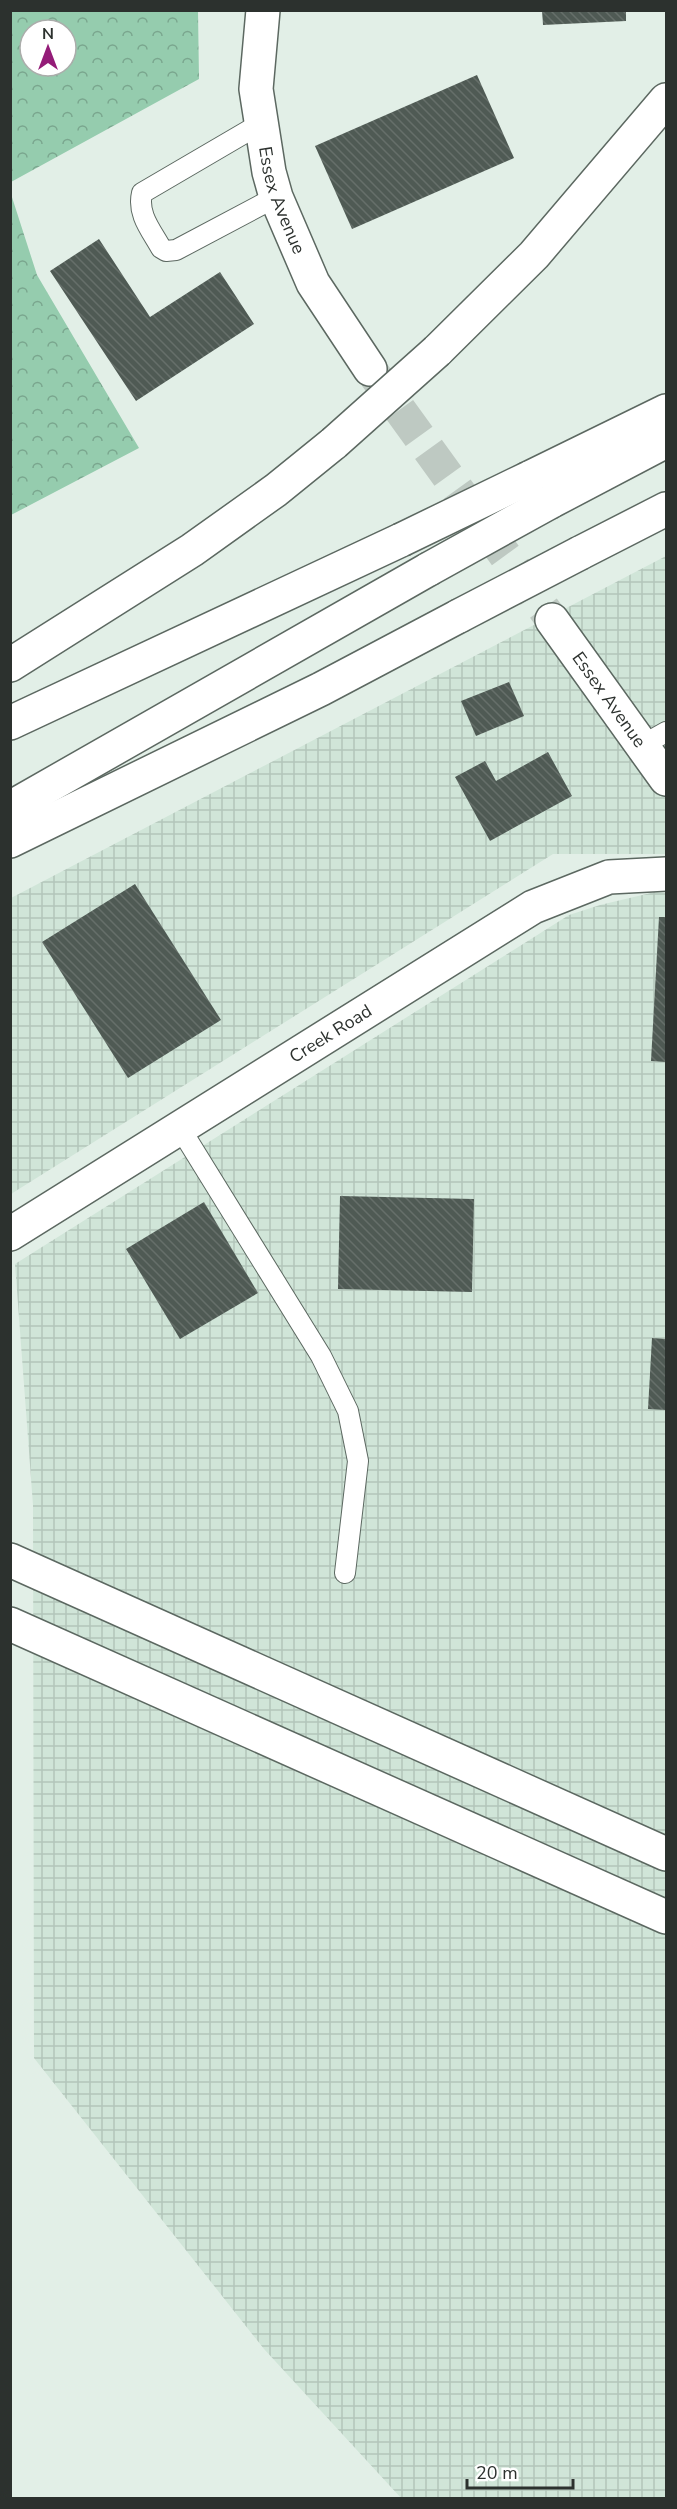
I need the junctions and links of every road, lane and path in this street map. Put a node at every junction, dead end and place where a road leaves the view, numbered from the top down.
1 (263, 10) edge
2 (666, 100) edge
3 (260, 124) junction
4 (276, 197) junction
5 (370, 369) tunnel mouth
6 (666, 411) edge
7 (666, 441) edge
8 (539, 490) junction
9 (666, 510) edge
10 (552, 620) tunnel mouth
11 (10, 665) edge
12 (10, 723) edge
13 (655, 738) edge
14 (666, 778) edge
15 (10, 808) edge
16 (10, 841) edge
17 (666, 874) edge
18 (180, 1128) junction
19 (10, 1234) edge
20 (10, 1560) edge
21 (345, 1573) dead end
22 (10, 1623) edge
23 (666, 1854) edge
24 (666, 1917) edge

1 - 3 main road, Essex Avenue
2 - 11 main road, bridge
3 - 4 main road, Essex Avenue
3 - 4 lane
4 - 5 main road, Essex Avenue
6 - 8 main road
7 - 8 main road
8 - 12 main road, bridge
8 - 15 main road, bridge
9 - 16 main road, bridge
10 - 13 main road, Essex Avenue
13 - 14 main road, Essex Avenue
17 - 18 main road, Creek Road
18 - 19 main road, Creek Road
18 - 21 lane
20 - 23 main road
22 - 24 main road

